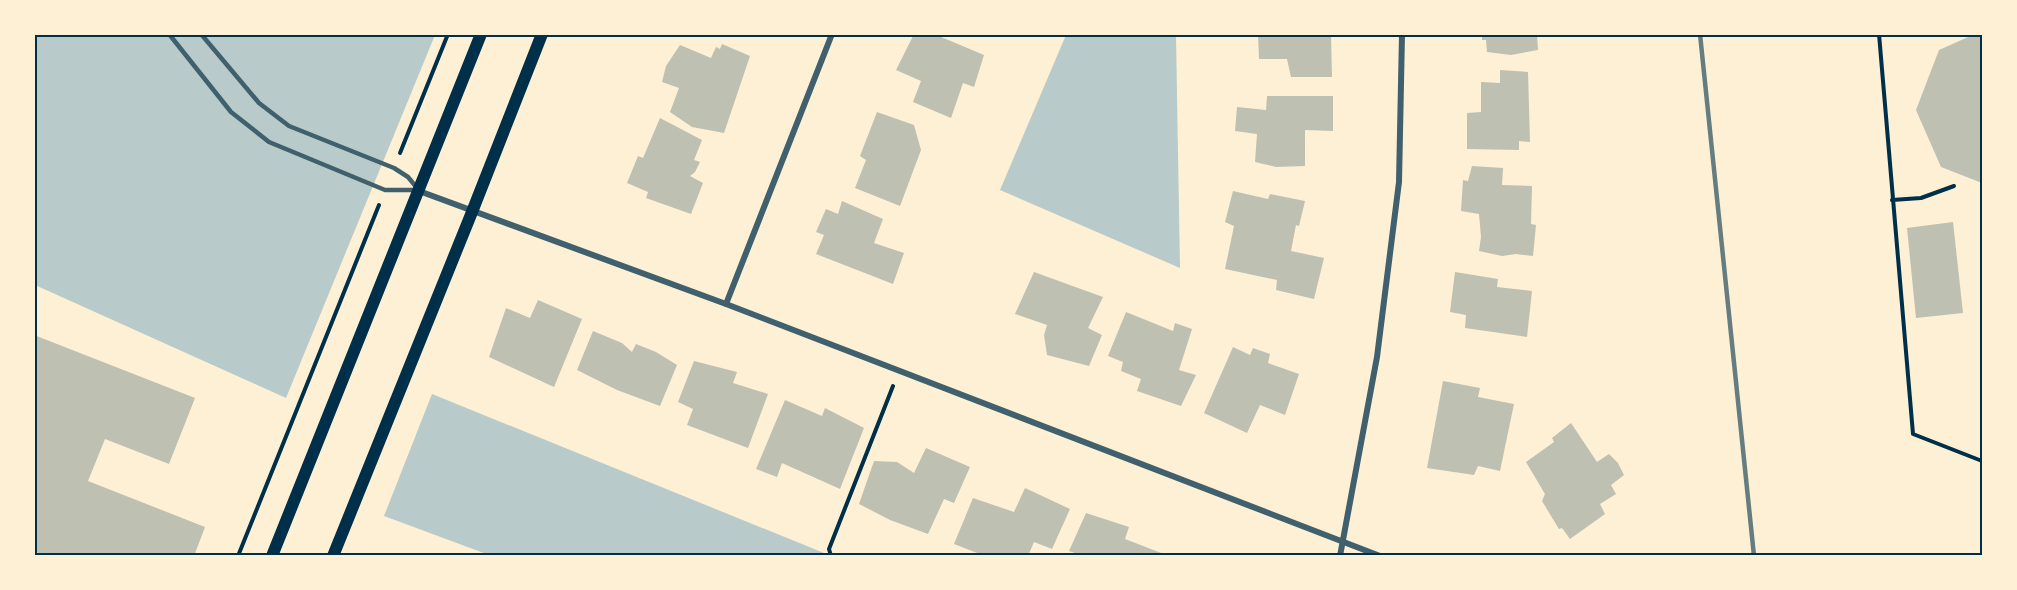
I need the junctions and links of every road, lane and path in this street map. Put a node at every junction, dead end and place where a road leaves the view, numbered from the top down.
1 (169, 34) edge
2 (201, 34) edge
3 (448, 34) edge
4 (481, 34) edge
5 (542, 34) edge
6 (832, 34) edge
7 (1402, 34) edge
8 (1879, 34) edge
9 (401, 149) dead end
10 (1954, 186) dead end
11 (418, 190) junction
12 (1892, 200) junction
13 (378, 206) dead end
14 (472, 212) junction
15 (726, 304) junction
16 (899, 370) junction
17 (1983, 461) edge
18 (1344, 541) junction
19 (238, 555) edge
20 (272, 555) edge
21 (333, 555) edge
22 (831, 555) edge
23 (1340, 555) edge
24 (1380, 555) edge

1 - 11 lane
2 - 11 lane
3 - 9 path
4 - 11 main road
5 - 14 main road
6 - 15 street
7 - 18 street
8 - 12 path
10 - 12 path
11 - 14 street
11 - 20 main road
12 - 17 path
13 - 19 path
14 - 15 street
14 - 21 main road
15 - 16 street
16 - 18 street
16 - 22 path
18 - 23 street
18 - 24 street

